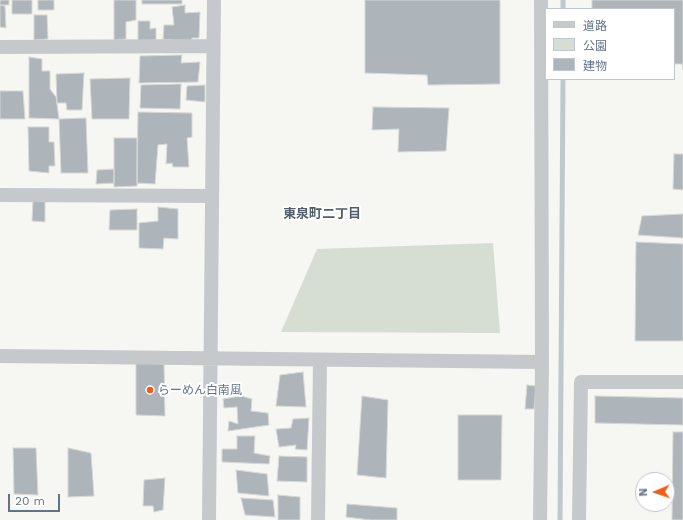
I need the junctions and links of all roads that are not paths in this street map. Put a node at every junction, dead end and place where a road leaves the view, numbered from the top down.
1 (214, 0) edge
2 (541, 0) edge
3 (213, 46) junction
4 (0, 47) edge
5 (0, 195) edge
6 (212, 196) junction
7 (0, 356) edge
8 (209, 359) junction
9 (320, 360) junction
10 (542, 362) junction
11 (683, 382) edge
12 (209, 520) edge
13 (318, 520) edge
14 (540, 520) edge
15 (579, 520) edge

1 - 3 street
2 - 10 street
3 - 4 street
3 - 6 street
5 - 6 street
6 - 8 street
7 - 8 street
8 - 9 street
8 - 12 street
9 - 10 street
9 - 13 street
10 - 14 street
11 - 15 street

